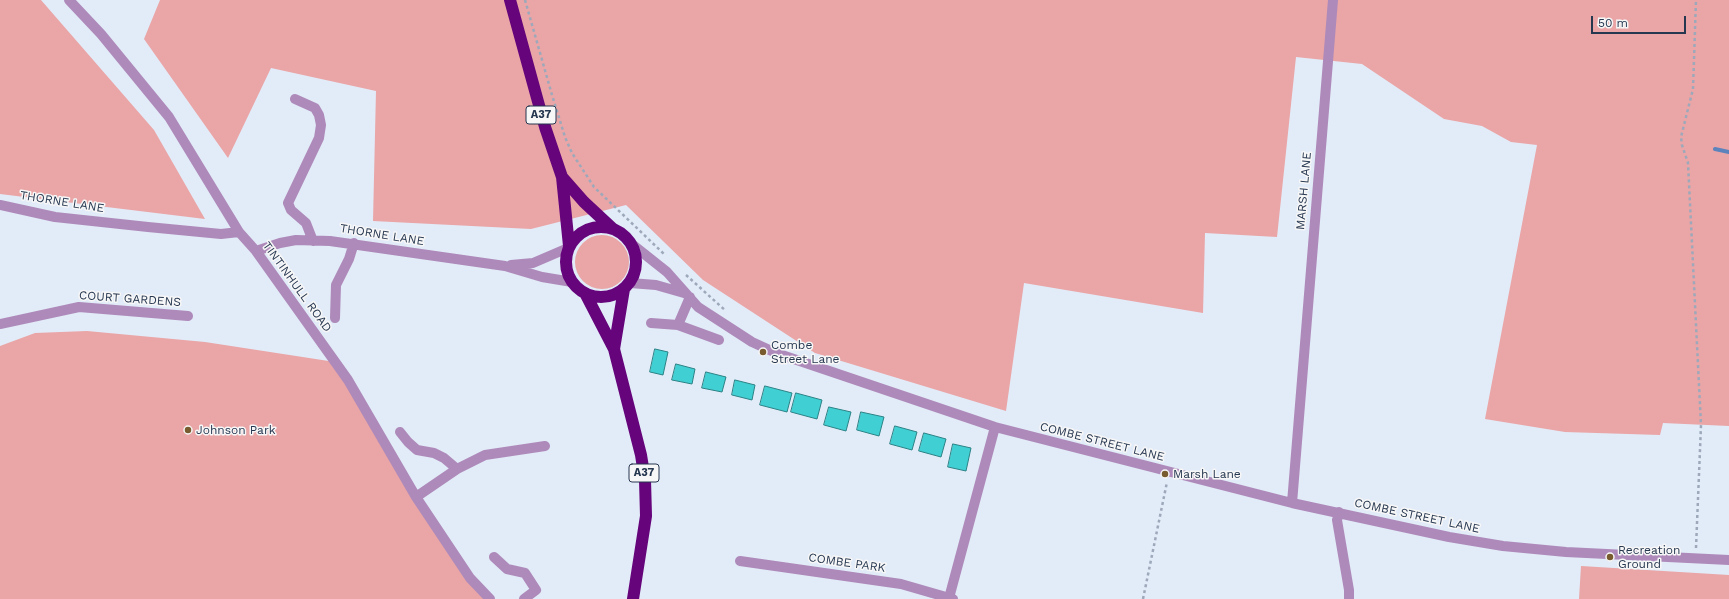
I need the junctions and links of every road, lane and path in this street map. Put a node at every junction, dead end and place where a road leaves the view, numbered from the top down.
1 (69, 0) edge
2 (510, 0) edge
3 (525, 0) edge
4 (1332, 0) edge
5 (1696, 0) edge
6 (295, 99) dead end
7 (562, 177) junction
8 (0, 205) edge
9 (613, 230) junction
10 (239, 232) junction
11 (313, 240) junction
12 (354, 243) junction
13 (633, 245) junction
14 (569, 247) junction
15 (256, 251) junction
16 (666, 256) dead end
17 (505, 266) junction
18 (683, 273) dead end
19 (572, 282) junction
20 (627, 286) junction
21 (584, 293) junction
22 (687, 295) junction
23 (732, 315) dead end
24 (188, 316) dead end
25 (335, 318) dead end
26 (651, 323) dead end
27 (0, 324) edge
28 (678, 326) junction
29 (719, 340) dead end
30 (614, 349) junction
31 (994, 427) junction
32 (400, 432) dead end
33 (545, 446) dead end
34 (457, 469) junction
35 (1169, 472) junction
36 (416, 498) junction
37 (1292, 503) junction
38 (1339, 512) junction
39 (494, 557) dead end
40 (1695, 558) junction
41 (1729, 560) edge
42 (740, 561) dead end
43 (951, 598) edge
44 (490, 599) edge
45 (524, 599) edge
46 (633, 599) edge
47 (1143, 599) edge
48 (1349, 599) edge

1 - 10 street, TINTINHULL ROAD
2 - 7 highway, A37
3 - 16 path
4 - 37 street, MARSH LANE
5 - 40 path
6 - 11 street
7 - 9 highway, A37
7 - 14 highway, A37
8 - 10 street, THORNE LANE
9 - 13 highway, A37
9 - 14 highway
10 - 15 street, TINTINHULL ROAD
11 - 12 street, THORNE LANE
11 - 15 street, THORNE LANE
12 - 17 street, THORNE LANE
12 - 25 street
13 - 20 highway, A37
13 - 22 street, COMBE STREET LANE
14 - 17 street, THORNE LANE
14 - 19 highway, A37
15 - 36 street, TINTINHULL ROAD
17 - 19 street, THORNE LANE
18 - 23 path
19 - 21 highway, A37
20 - 21 highway, A37
20 - 22 street
20 - 30 highway, A37
21 - 30 highway, A37
22 - 28 street
22 - 31 street, COMBE STREET LANE
24 - 27 street, COURT GARDENS
26 - 28 street
28 - 29 street
30 - 46 highway, A37
31 - 35 street, COMBE STREET LANE
31 - 43 street, COMBE PARK
32 - 34 street
33 - 34 street
34 - 36 street
35 - 37 street, COMBE STREET LANE
35 - 47 path
36 - 44 street, TINTINHULL ROAD
37 - 38 street, COMBE STREET LANE
38 - 40 street, COMBE STREET LANE
38 - 48 street
39 - 45 street
40 - 41 street, COMBE STREET LANE
42 - 43 street, COMBE PARK

